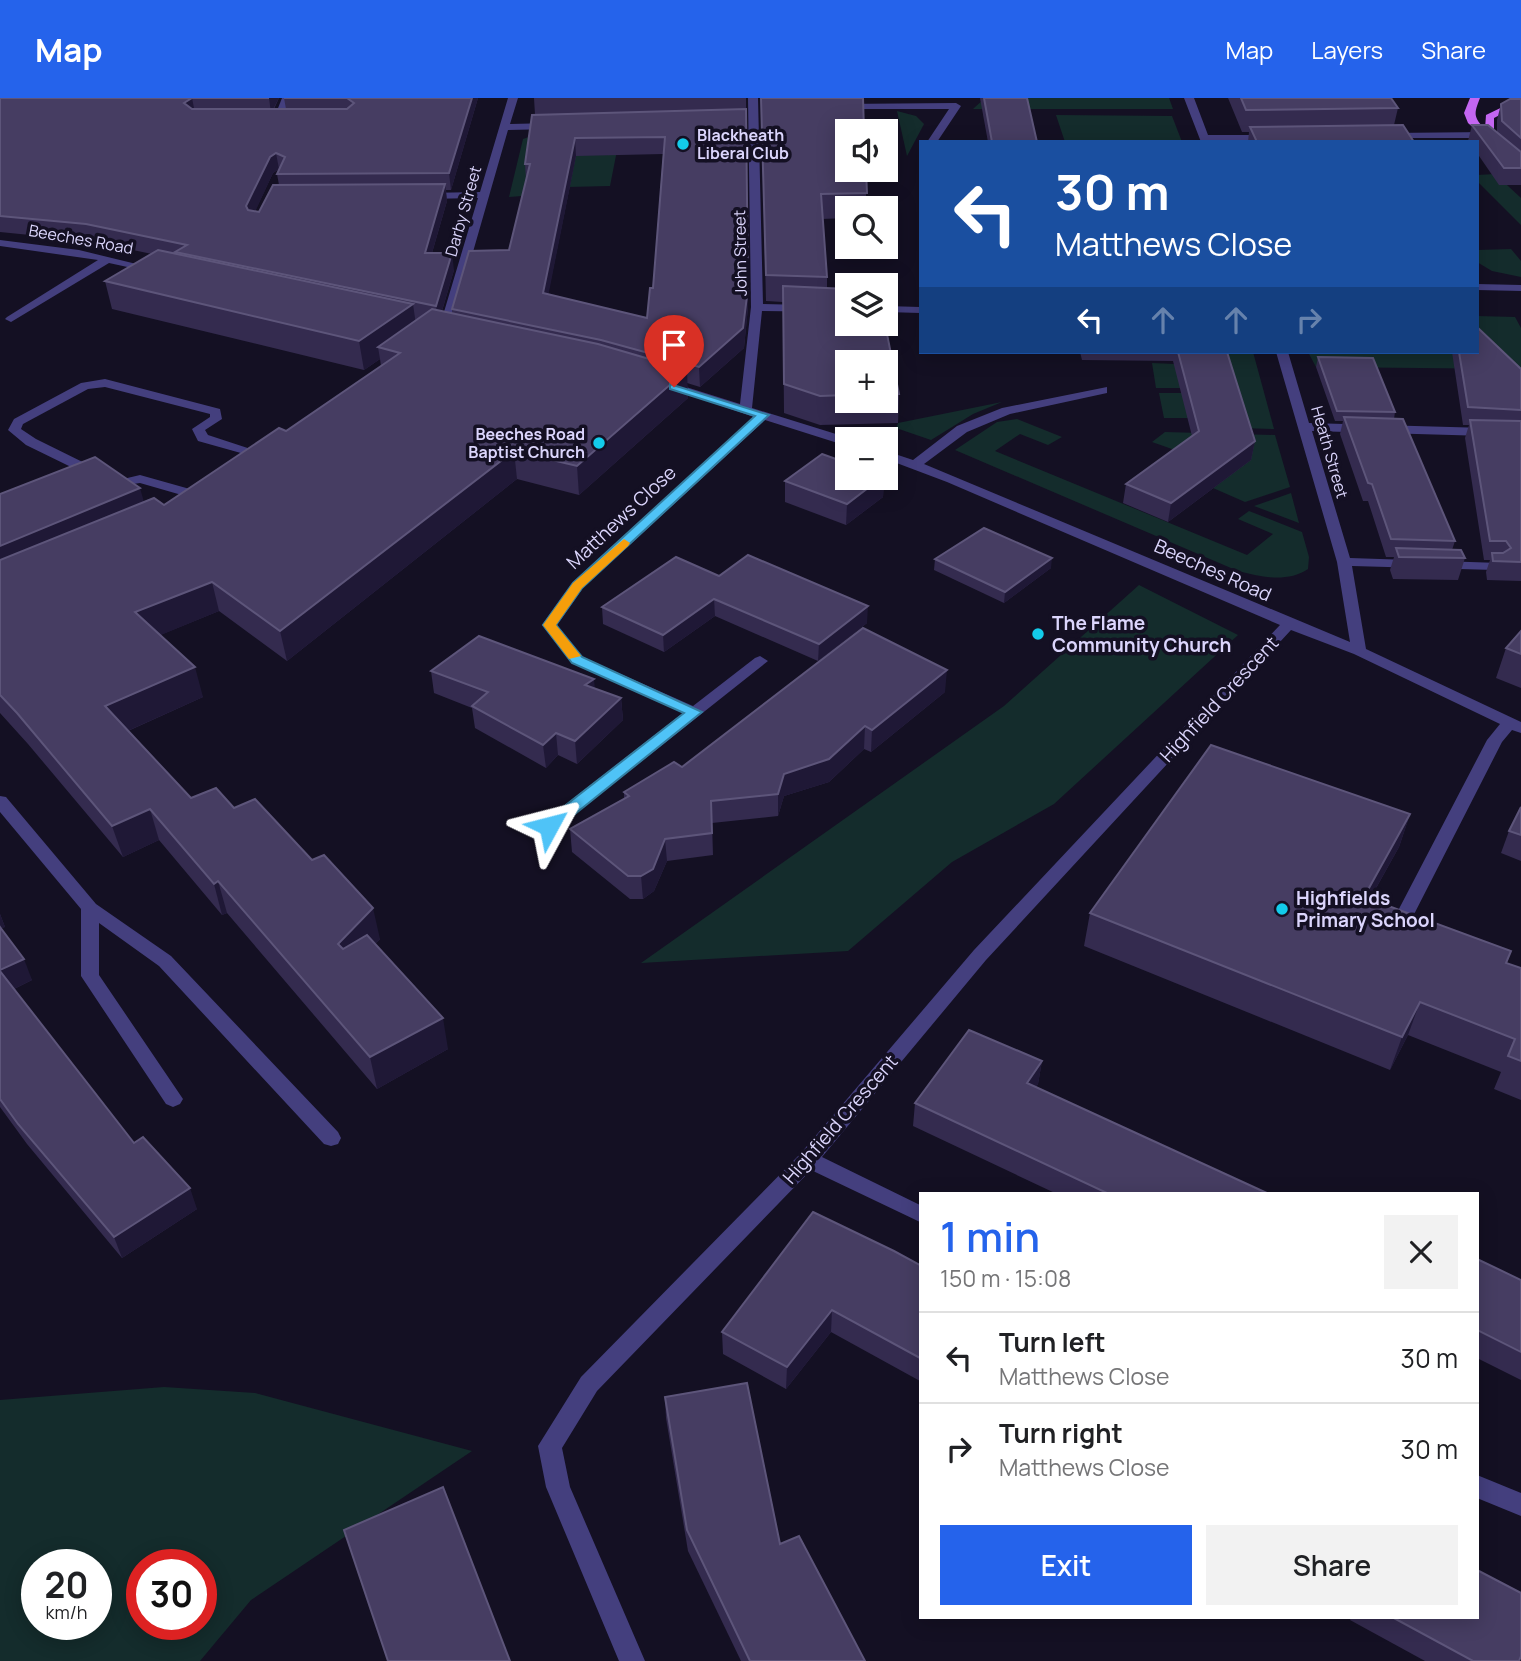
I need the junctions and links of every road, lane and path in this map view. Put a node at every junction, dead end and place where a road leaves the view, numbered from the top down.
1 (287, 98) edge
2 (513, 98) edge
3 (1189, 98) edge
4 (1475, 98) edge
5 (1506, 98) edge
6 (1521, 99) edge
7 (753, 103) edge
8 (766, 107) edge
9 (834, 107) edge
10 (288, 119) edge
11 (740, 121) edge
12 (754, 121) junction
13 (560, 126) edge
14 (504, 127) junction
15 (1490, 135) junction
16 (1380, 136) edge
17 (1284, 137) edge
18 (933, 140) edge
19 (1205, 140) edge
20 (1521, 167) edge
21 (484, 195) junction
22 (407, 196) edge
23 (0, 243) edge
24 (106, 260) junction
25 (174, 274) edge
26 (1479, 287) edge
27 (1521, 288) edge
28 (757, 307) junction
29 (835, 309) edge
30 (898, 309) edge
31 (919, 310) edge
32 (11, 319) dead end
33 (444, 333) edge
34 (1283, 354) edge
35 (654, 381) edge
36 (1103, 390) dead end
37 (746, 407) junction
38 (763, 415) junction
39 (1304, 427) junction
40 (1521, 433) edge
41 (835, 438) edge
42 (898, 459) edge
43 (915, 465) junction
44 (239, 468) edge
45 (199, 497) edge
46 (1344, 562) junction
47 (1495, 566) edge
48 (1289, 624) junction
49 (1359, 651) junction
50 (760, 661) dead end
51 (694, 712) junction
52 (1516, 725) edge
53 (0, 802) edge
54 (549, 826) dead end
55 (90, 908) junction
56 (1398, 928) edge
57 (173, 1099) dead end
58 (331, 1138) dead end
59 (808, 1159) junction
60 (919, 1214) edge
61 (1479, 1487) edge
62 (1521, 1505) edge
63 (632, 1661) edge

1 - 10 street
2 - 14 street, Darby Street
3 - 19 street
4 - 15 main road
5 - 6 main road
6 - 15 main road
7 - 8 street
7 - 12 street, John Street
9 - 18 street
11 - 12 street
12 - 28 street, John Street
13 - 14 street
14 - 21 street, Darby Street
15 - 16 street
15 - 20 main road
17 - 19 street
21 - 22 street
21 - 33 street, Darby Street
23 - 24 street, Beeches Road
24 - 25 street, Beeches Road
24 - 32 street
26 - 27 street
28 - 29 street
28 - 37 street, John Street
30 - 31 street
34 - 39 street, Heath Street
35 - 37 street
36 - 43 street
37 - 38 street
38 - 41 street
38 - 51 street, Matthews Close
39 - 40 street
39 - 46 street, Heath Street
42 - 43 street, Beeches Road
43 - 48 street, Beeches Road
44 - 45 street
46 - 47 street
46 - 49 street, Heath Street
48 - 49 street, Beeches Road
48 - 59 street, Highfield Crescent
49 - 52 street, Beeches Road
50 - 51 street
51 - 54 street
52 - 56 street
53 - 55 street
55 - 57 street
55 - 58 street
59 - 60 street
59 - 63 street, Highfield Crescent
61 - 62 street

